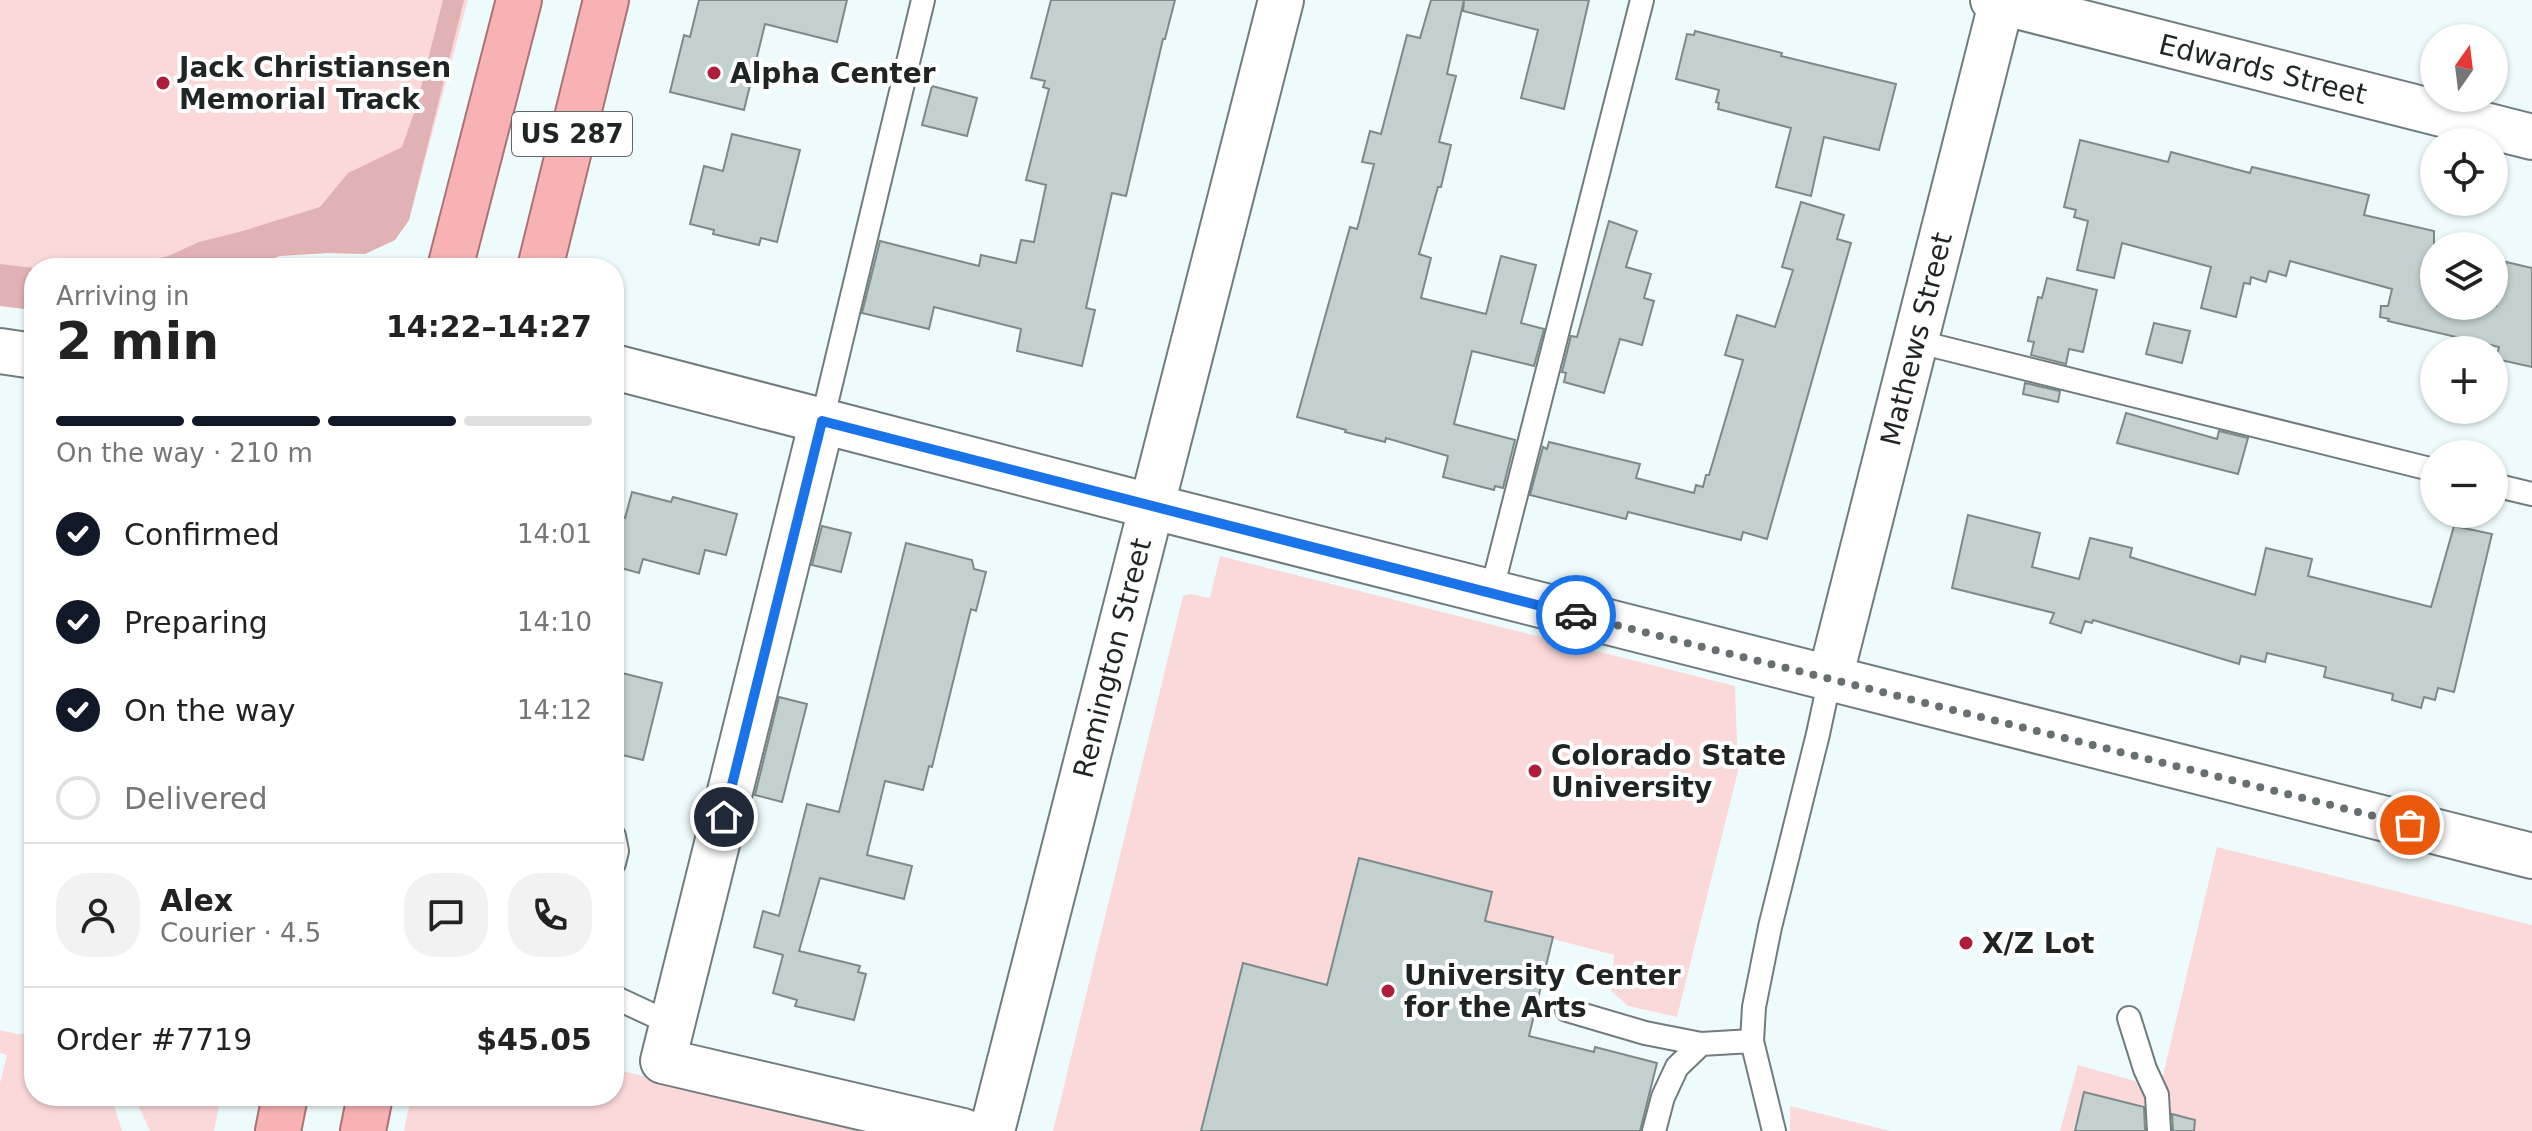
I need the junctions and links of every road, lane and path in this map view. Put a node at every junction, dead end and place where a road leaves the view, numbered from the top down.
1 (519, 0) edge
2 (606, 0) edge
3 (923, 0) edge
4 (1281, 0) edge
5 (1642, 0) edge
6 (1999, 1) edge
7 (2532, 137) edge
8 (453, 258) edge
9 (542, 258) edge
10 (1915, 341) junction
11 (0, 351) edge
12 (24, 355) edge
13 (624, 370) edge
14 (822, 421) junction
15 (2420, 467) edge
16 (2508, 488) edge
17 (2532, 494) edge
18 (1150, 506) junction
19 (1491, 593) junction
20 (1830, 678) junction
21 (2532, 856) edge
22 (624, 1002) edge
23 (1567, 1010) dead end
24 (2129, 1018) dead end
25 (672, 1024) junction
26 (1752, 1041) junction
27 (1701, 1044) junction
28 (283, 1106) edge
29 (368, 1106) edge
30 (278, 1131) edge
31 (363, 1131) edge
32 (963, 1131) edge
33 (992, 1131) edge
34 (1654, 1131) edge
35 (1774, 1131) edge
36 (2159, 1131) edge

1 - 8 highway, US 287
2 - 9 highway, US 287
3 - 14 lane
4 - 18 street, Remington Street
5 - 19 lane
6 - 7 street, Edwards Street
6 - 10 street, Mathews Street
10 - 15 lane
10 - 20 street, Mathews Street
11 - 12 street
13 - 14 street
14 - 18 street
14 - 25 street
16 - 17 lane
18 - 19 street
18 - 33 street, Remington Street
19 - 20 street
20 - 21 street
20 - 26 lane
22 - 25 lane
23 - 27 lane
24 - 36 lane
25 - 32 street
26 - 27 lane
26 - 35 lane
27 - 34 lane
28 - 30 highway
29 - 31 highway

